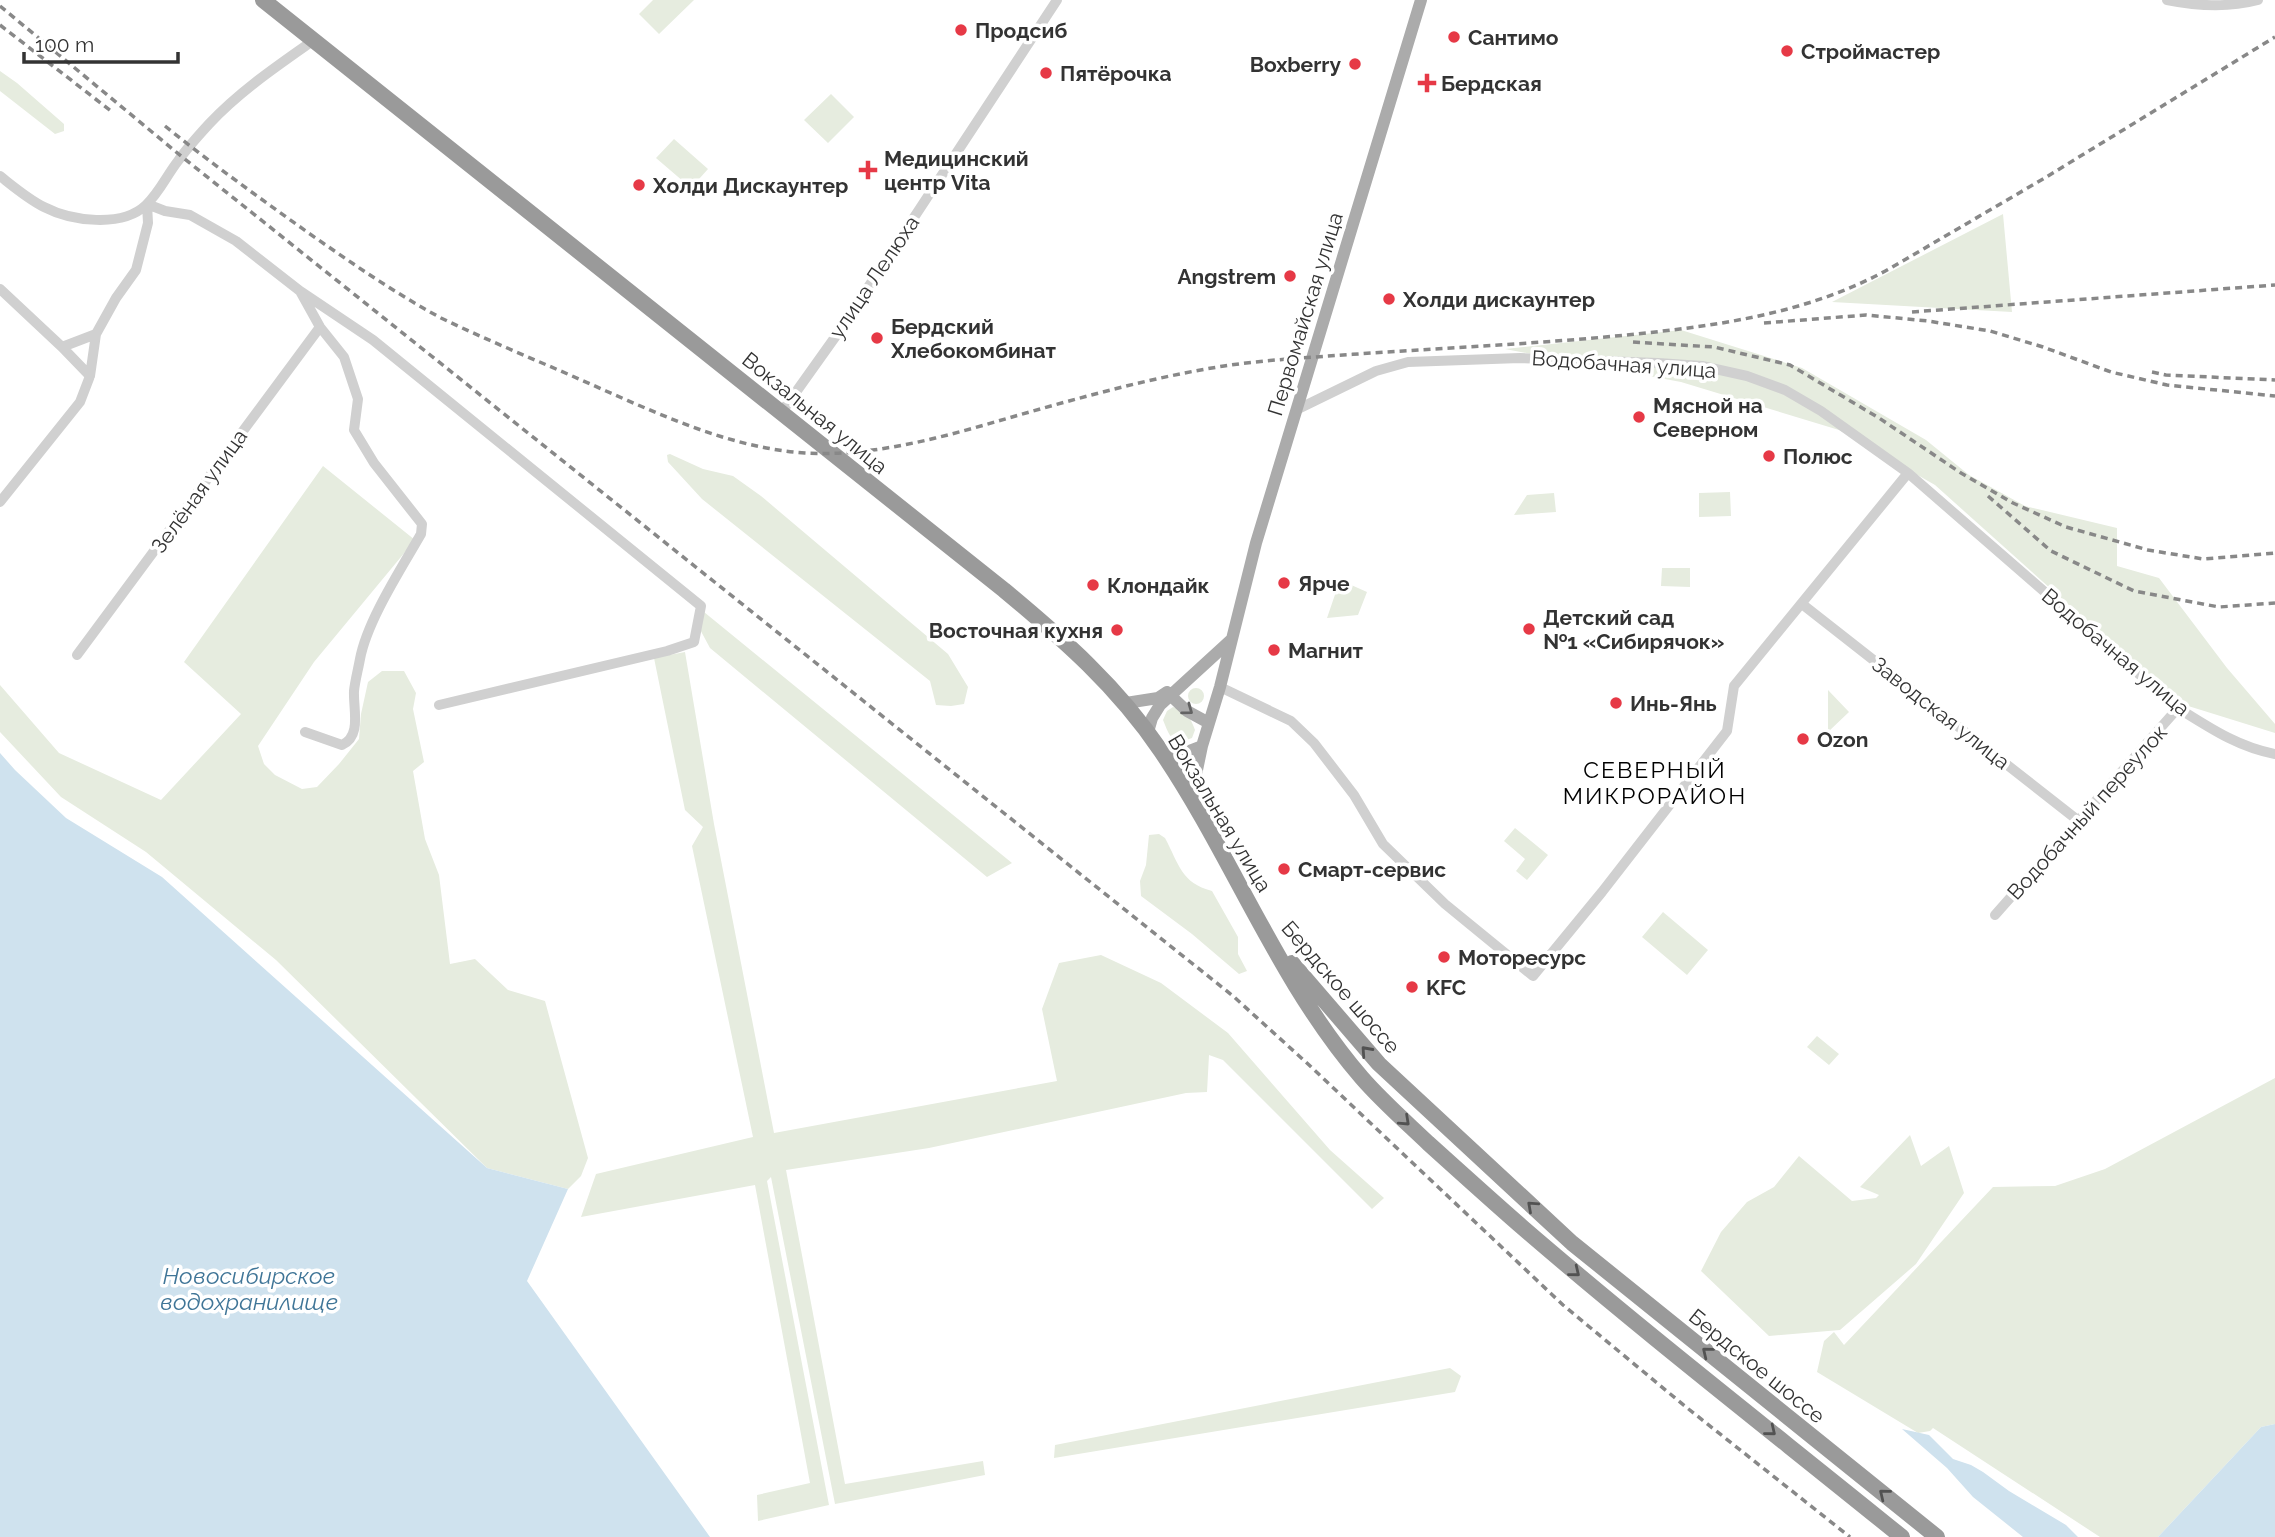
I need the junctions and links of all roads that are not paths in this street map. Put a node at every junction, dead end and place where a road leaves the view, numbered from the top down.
1 (263, 0) edge
2 (1057, 0) edge
3 (1421, 0) edge
4 (2167, 0) edge
5 (2258, 0) edge
6 (314, 40) junction
7 (0, 176) edge
8 (147, 204) junction
9 (0, 289) edge
10 (300, 291) junction
11 (320, 327) junction
12 (96, 334) junction
13 (62, 346) junction
14 (90, 376) junction
15 (1296, 410) junction
16 (782, 413) junction
17 (1908, 473) junction
18 (0, 502) edge
19 (1802, 604) junction
20 (1231, 639) junction
21 (77, 655) dead end
22 (1191, 676) junction
23 (1220, 687) junction
24 (1170, 695) junction
25 (1126, 703) junction
26 (439, 705) dead end
27 (2178, 708) junction
28 (1209, 723) junction
29 (305, 732) dead end
30 (1147, 732) junction
31 (1202, 746) junction
32 (1162, 752) junction
33 (2275, 754) edge
34 (1193, 802) junction
35 (2080, 821) junction
36 (1995, 915) dead end
37 (1264, 929) junction
38 (1902, 1537) edge
39 (1937, 1537) edge

1 - 6 highway, Вокзальная улица
2 - 16 street, улица Лелюха
3 - 15 main road, Первомайская улица
4 - 5 street
6 - 8 street
6 - 16 highway, Вокзальная улица
7 - 8 street
8 - 10 street
8 - 12 street
9 - 13 street
10 - 11 street
10 - 26 street
11 - 21 street, Зелёная улица
11 - 29 street
12 - 13 street
12 - 14 street
13 - 14 street
14 - 18 street
15 - 17 street, Водобачная улица
15 - 20 main road, Первомайская улица
16 - 25 highway, Вокзальная улица
17 - 19 street
17 - 27 street, Водобачная улица
19 - 23 street
19 - 35 street, Заводская улица
20 - 22 main road
20 - 23 main road, Первомайская улица
22 - 24 main road
22 - 25 main road
23 - 28 main road, Первомайская улица
24 -> 28 main road
24 - 30 main road
25 - 30 highway, Вокзальная улица
27 - 33 street, Водобачная улица
27 - 35 street, Водобачный переулок
28 - 31 main road, Первомайская улица
30 - 32 highway, Вокзальная улица
31 - 32 main road
31 - 34 main road, Первомайская улица
32 - 34 highway, Вокзальная улица
34 - 37 highway, Вокзальная улица
35 - 36 street, Водобачный переулок
37 -> 38 highway, Бердское шоссе
39 -> 37 highway, Бердское шоссе

